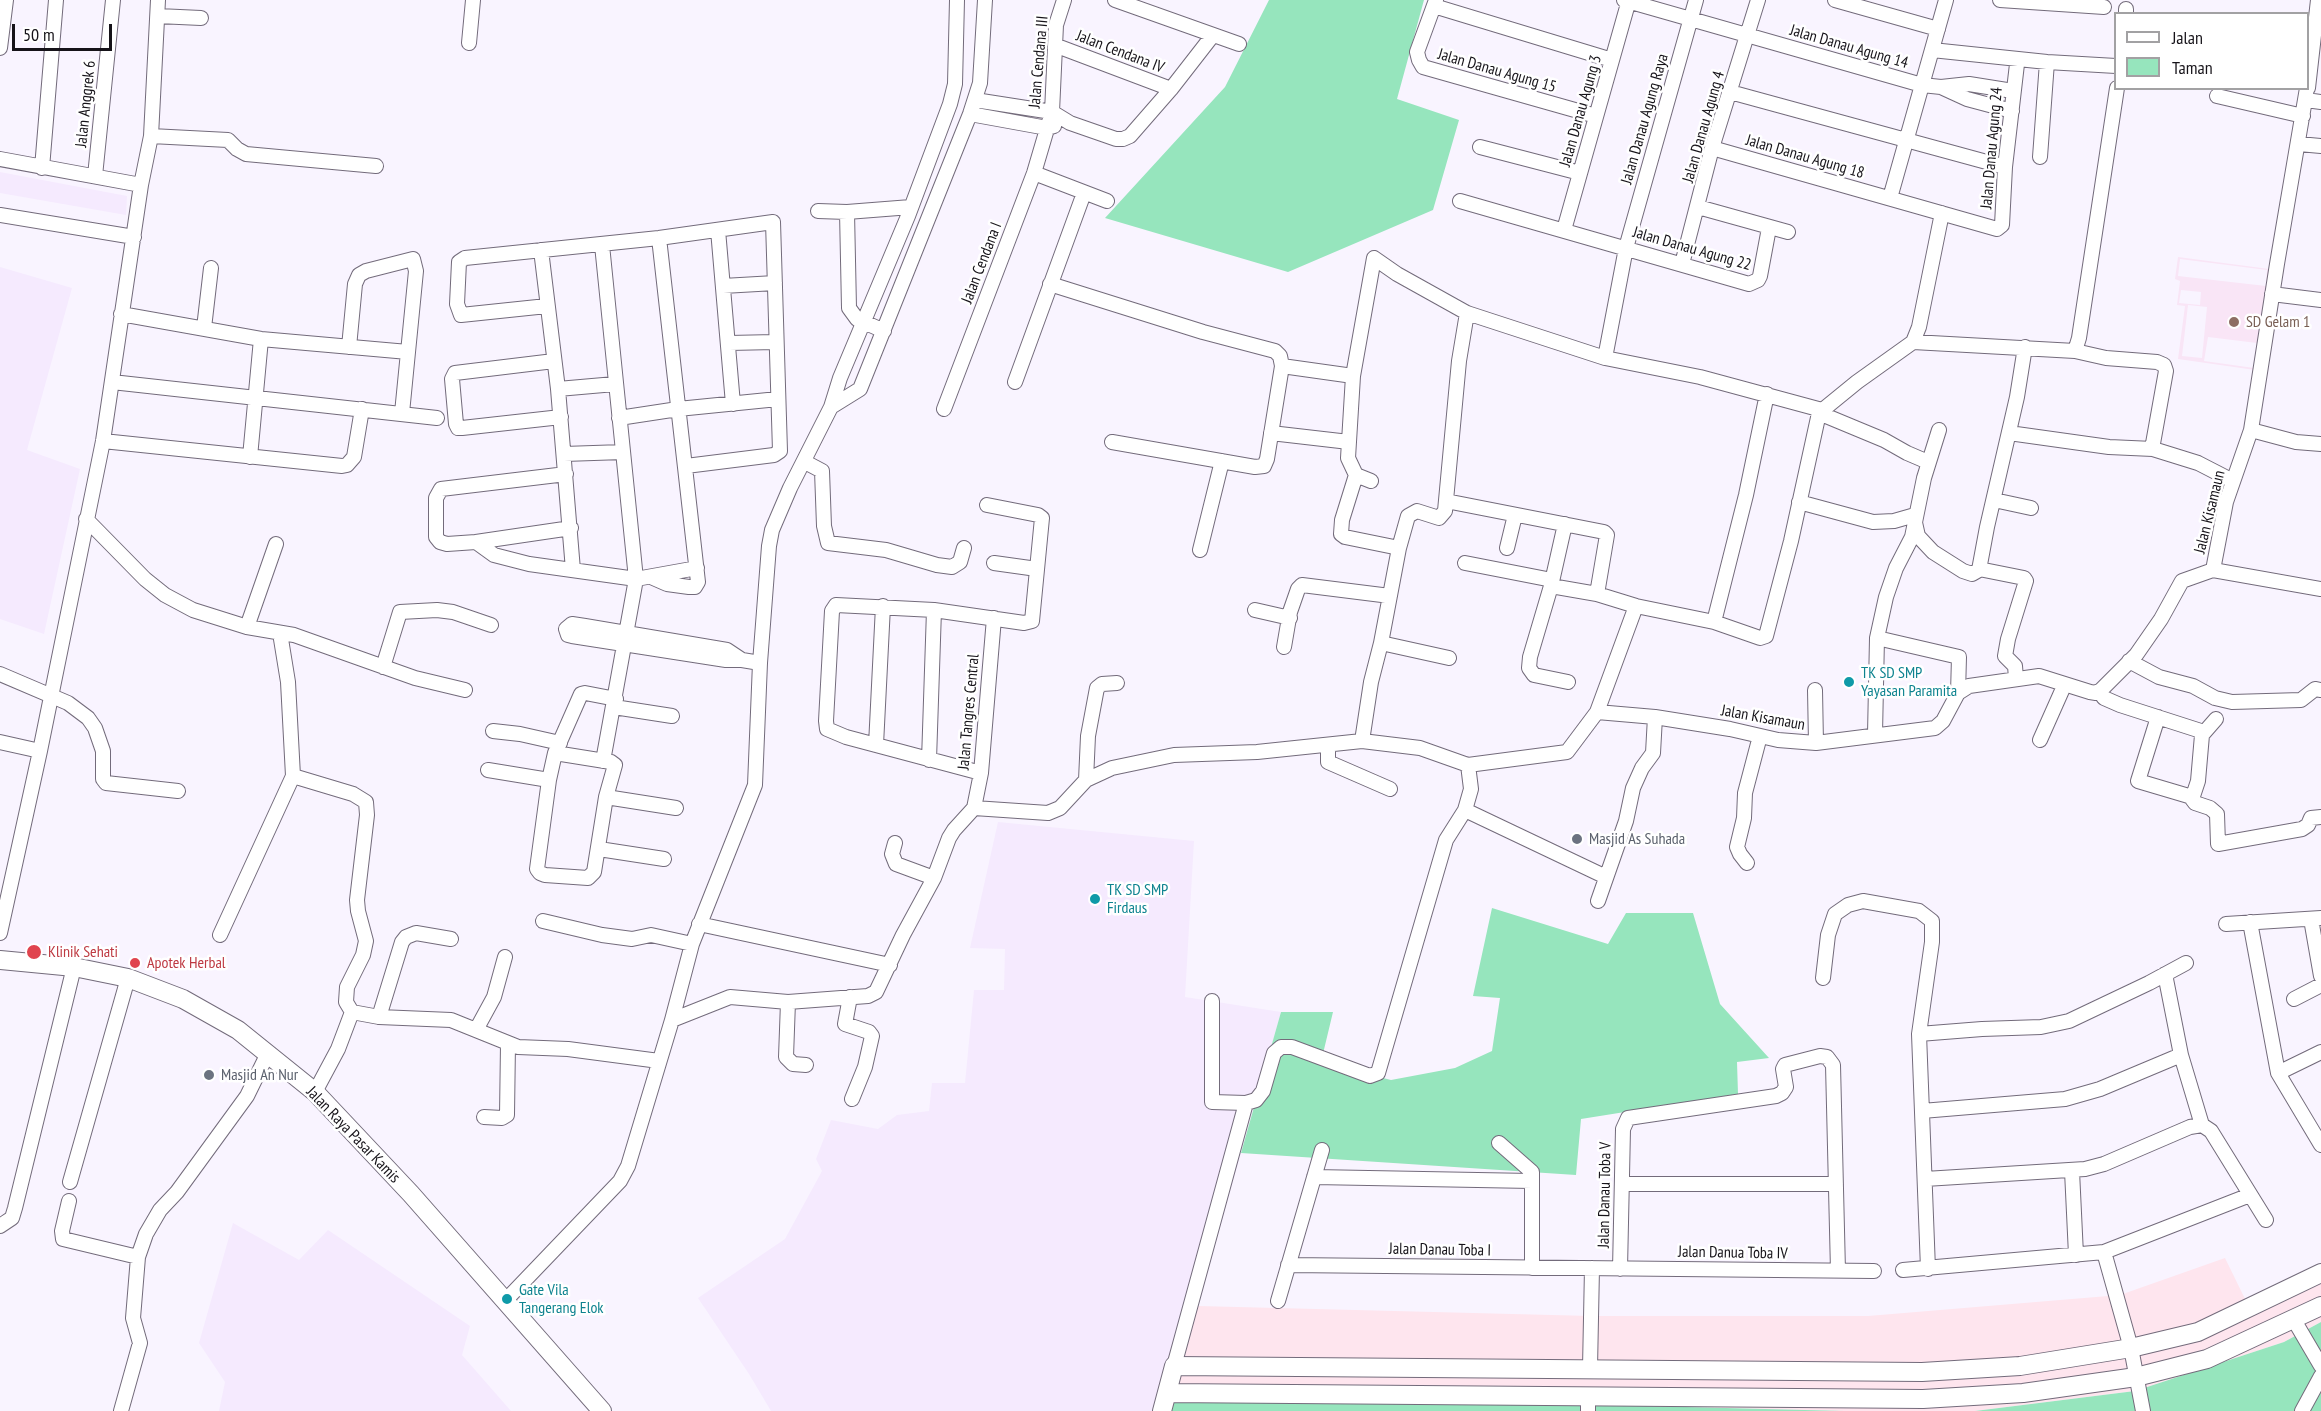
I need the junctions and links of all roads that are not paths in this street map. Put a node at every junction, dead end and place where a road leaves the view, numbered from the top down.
1 (6, 0) edge
2 (56, 0) edge
3 (113, 0) edge
4 (158, 0) edge
5 (473, 0) edge
6 (958, 0) edge
7 (1064, 0) edge
8 (1115, 0) edge
9 (1627, 0) edge
10 (1696, 0) edge
11 (1758, 0) edge
12 (1835, 0) edge
13 (1946, 0) edge
14 (2000, 0) edge
15 (2315, 1) edge
16 (985, 3) edge
17 (1435, 3) edge
18 (2104, 7) dead end
19 (158, 16) junction
20 (201, 18) dead end
21 (1690, 20) junction
22 (1938, 29) junction
23 (2314, 34) edge
24 (1213, 35) junction
25 (1748, 36) junction
26 (469, 43) dead end
27 (1239, 45) dead end
28 (1057, 46) junction
29 (0, 48) edge
30 (1932, 50) junction
31 (1612, 60) junction
32 (2047, 62) junction
33 (2018, 64) dead end
34 (2114, 66) edge
35 (2309, 75) edge
36 (1922, 85) junction
37 (1941, 87) junction
38 (1171, 89) junction
39 (2117, 90) edge
40 (2013, 91) junction
41 (1730, 92) junction
42 (2307, 92) edge
43 (2217, 96) dead end
44 (975, 100) junction
45 (2321, 102) edge
46 (2012, 111) junction
47 (1052, 112) junction
48 (970, 114) junction
49 (1596, 116) junction
50 (2303, 116) junction
51 (1070, 123) junction
52 (1047, 128) junction
53 (152, 136) junction
54 (1906, 140) junction
55 (2299, 144) junction
56 (2321, 146) edge
57 (1480, 147) dead end
58 (1712, 148) junction
59 (2040, 157) dead end
60 (0, 159) edge
61 (376, 166) dead end
62 (2005, 167) junction
63 (42, 168) junction
64 (1034, 173) junction
65 (1580, 173) junction
66 (95, 176) junction
67 (141, 185) junction
68 (1084, 193) junction
69 (1890, 198) junction
70 (1107, 201) dead end
71 (1460, 201) dead end
72 (1698, 207) junction
73 (818, 211) dead end
74 (909, 211) junction
75 (847, 212) junction
76 (1942, 213) junction
77 (0, 215) edge
78 (928, 223) junction
79 (1769, 228) junction
80 (718, 230) junction
81 (1564, 230) junction
82 (1788, 232) dead end
83 (134, 237) junction
84 (659, 238) junction
85 (602, 244) junction
86 (1626, 248) junction
87 (541, 250) junction
88 (1682, 264) junction
89 (211, 268) dead end
90 (775, 283) junction
91 (1050, 284) junction
92 (723, 286) junction
93 (2272, 294) junction
94 (873, 295) junction
95 (2321, 300) edge
96 (895, 302) junction
97 (547, 306) junction
98 (1467, 313) junction
99 (121, 314) junction
100 (863, 322) junction
101 (204, 328) junction
102 (884, 331) junction
103 (261, 339) junction
104 (775, 342) junction
105 (1913, 342) junction
106 (729, 343) junction
107 (349, 347) junction
108 (2025, 347) junction
109 (2075, 351) junction
110 (408, 352) junction
111 (1605, 358) junction
112 (554, 361) junction
113 (1282, 366) junction
114 (1353, 376) junction
115 (112, 382) junction
116 (1015, 382) dead end
117 (615, 384) junction
118 (558, 389) junction
119 (1767, 394) junction
120 (257, 397) junction
121 (778, 399) junction
122 (733, 404) junction
123 (831, 407) junction
124 (362, 409) junction
125 (678, 409) junction
126 (944, 409) dead end
127 (1820, 412) junction
128 (402, 413) junction
129 (561, 417) junction
130 (437, 418) dead end
131 (619, 418) junction
132 (1939, 430) dead end
133 (2251, 430) junction
134 (1271, 433) junction
135 (2009, 433) junction
136 (103, 441) junction
137 (1112, 442) dead end
138 (1349, 442) junction
139 (2321, 444) edge
140 (2151, 449) junction
141 (623, 452) junction
142 (564, 454) junction
143 (250, 457) junction
144 (1222, 461) junction
145 (805, 462) junction
146 (1928, 462) junction
147 (686, 466) junction
148 (566, 474) junction
149 (1356, 475) junction
150 (1371, 481) dead end
151 (2233, 481) junction
152 (1994, 500) junction
153 (1446, 501) junction
154 (1799, 502) junction
155 (987, 505) dead end
156 (2031, 508) dead end
157 (1515, 515) junction
158 (1914, 517) junction
159 (86, 519) junction
160 (1565, 524) junction
161 (571, 528) junction
162 (476, 542) junction
163 (276, 544) dead end
164 (964, 548) dead end
165 (1399, 548) junction
166 (1507, 548) dead end
167 (1200, 550) dead end
168 (993, 563) dead end
169 (1465, 563) dead end
170 (1037, 569) junction
171 (1979, 569) junction
172 (573, 570) junction
173 (2212, 570) junction
174 (636, 579) junction
175 (1552, 583) junction
176 (2321, 589) edge
177 (1597, 594) junction
178 (1390, 596) junction
179 (883, 606) junction
180 (1636, 606) junction
181 (1255, 609) dead end
182 (934, 610) junction
183 (994, 618) junction
184 (1290, 618) junction
185 (1714, 622) junction
186 (491, 625) dead end
187 (247, 627) junction
188 (280, 633) junction
189 (626, 638) junction
190 (1877, 639) junction
191 (1381, 643) junction
192 (1284, 647) dead end
193 (1449, 658) dead end
194 (2129, 662) junction
195 (760, 663) junction
196 (383, 667) junction
197 (0, 674) edge
198 (2016, 678) junction
199 (1568, 682) dead end
200 (1117, 683) dead end
201 (2064, 686) junction
202 (465, 690) dead end
203 (1815, 690) dead end
204 (2321, 690) edge
205 (2099, 691) junction
206 (1958, 693) junction
207 (51, 696) junction
208 (615, 703) junction
209 (1597, 712) junction
210 (672, 716) dead end
211 (1655, 717) junction
212 (2158, 717) junction
213 (2216, 718) dead end
214 (493, 731) dead end
215 (2204, 732) junction
216 (1875, 734) junction
217 (1760, 736) junction
218 (2040, 740) dead end
219 (1362, 741) junction
220 (0, 742) edge
221 (1816, 743) junction
222 (876, 745) junction
223 (1328, 746) junction
224 (558, 748) junction
225 (40, 751) junction
226 (929, 760) junction
227 (603, 761) junction
228 (1468, 765) junction
229 (488, 770) dead end
230 (981, 773) junction
231 (293, 776) junction
232 (549, 780) junction
233 (1086, 780) junction
234 (1390, 789) dead end
235 (178, 791) dead end
236 (606, 796) junction
237 (2192, 796) junction
238 (676, 808) dead end
239 (974, 808) junction
240 (1465, 810) junction
241 (2321, 817) edge
242 (896, 843) dead end
243 (599, 849) junction
244 (664, 859) dead end
245 (1747, 863) dead end
246 (1606, 877) junction
247 (934, 878) junction
248 (1598, 901) dead end
249 (2316, 918) edge
250 (543, 921) dead end
251 (2250, 922) junction
252 (699, 924) junction
253 (2226, 924) dead end
254 (0, 933) edge
255 (220, 935) dead end
256 (451, 939) dead end
257 (692, 944) junction
258 (505, 957) dead end
259 (0, 960) edge
260 (2186, 963) dead end
261 (890, 965) junction
262 (74, 967) junction
263 (2165, 975) junction
264 (2321, 976) edge
265 (128, 978) junction
266 (1823, 978) dead end
267 (2321, 986) edge
268 (850, 997) junction
269 (2294, 999) dead end
270 (1212, 1001) dead end
271 (788, 1002) junction
272 (352, 1012) junction
273 (379, 1017) junction
274 (672, 1020) junction
275 (476, 1030) junction
276 (1919, 1034) junction
277 (508, 1044) junction
278 (2321, 1052) edge
279 (268, 1053) junction
280 (2181, 1055) junction
281 (659, 1061) junction
282 (806, 1065) dead end
283 (2278, 1073) junction
284 (315, 1092) junction
285 (852, 1098) dead end
286 (1246, 1103) junction
287 (1922, 1111) junction
288 (484, 1117) dead end
289 (2202, 1125) junction
290 (2316, 1127) edge
291 (1499, 1143) dead end
292 (2321, 1145) edge
293 (1322, 1150) dead end
294 (2072, 1171) junction
295 (1314, 1177) junction
296 (1924, 1179) junction
297 (1532, 1181) junction
298 (70, 1182) dead end
299 (1622, 1184) junction
300 (1836, 1184) junction
301 (2250, 1195) junction
302 (69, 1201) dead end
303 (2266, 1220) dead end
304 (0, 1226) edge
305 (2104, 1252) junction
306 (2076, 1255) junction
307 (138, 1257) junction
308 (1288, 1265) junction
309 (1532, 1268) junction
310 (1592, 1268) junction
311 (1620, 1269) junction
312 (1928, 1269) junction
313 (1838, 1270) junction
314 (1903, 1270) dead end
315 (1874, 1271) dead end
316 (2321, 1273) edge
317 (505, 1301) junction
318 (1278, 1301) dead end
319 (2321, 1306) edge
320 (2294, 1320) junction
321 (2133, 1362) junction
322 (1174, 1366) junction
323 (2321, 1366) edge
324 (1590, 1368) junction
325 (1564, 1369) junction
326 (2321, 1376) edge
327 (1167, 1393) junction
328 (1563, 1396) junction
329 (1588, 1404) edge
330 (1936, 1404) edge
331 (121, 1411) edge
332 (602, 1411) edge
333 (1162, 1411) edge
334 (2143, 1411) edge
335 (2302, 1411) edge

1 - 29 street
2 - 63 street
3 - 66 street, Jalan Anggrek 6
4 - 19 street
5 - 26 street
6 - 16 street
6 - 74 street
7 - 28 street, Jalan Cendana III
8 - 24 street
9 - 21 street, Jalan Danau Agung 14
9 - 31 street, Jalan Danau Agung 3
10 - 21 street, Jalan Danau Agung Raya
11 - 25 street, Jalan Danau Agung 4
12 - 22 street
13 - 22 street
14 - 18 street
15 - 23 street, Jalan Kisamaun
16 - 44 street
17 - 31 street
17 - 49 street, Jalan Danau Agung 15
19 - 20 street
19 - 53 street
21 - 25 street, Jalan Danau Agung 14
21 - 86 street, Jalan Danau Agung Raya
22 - 30 street
23 - 35 street, Jalan Kisamaun
24 - 27 street
24 - 38 street
25 - 36 street, Jalan Danau Agung 14
25 - 41 street, Jalan Danau Agung 4
28 - 38 street, Jalan Cendana IV
28 - 47 street, Jalan Cendana III
30 - 32 street
30 - 36 street
31 - 49 street, Jalan Danau Agung 3
32 - 34 street
32 - 59 street
33 - 40 street, Jalan Danau Agung 24
36 - 37 street, Jalan Danau Agung 14
36 - 54 street
37 - 40 street, Jalan Danau Agung 14
37 - 46 street, Jalan Danau Agung 14
38 - 51 street
39 - 109 street
40 - 46 street, Jalan Danau Agung 24
41 - 54 street
41 - 58 street, Jalan Danau Agung 4
42 - 45 street
42 - 50 street, Jalan Kisamaun
43 - 50 street
44 - 47 street
44 - 48 street
46 - 62 street, Jalan Danau Agung 24
47 - 51 street
47 - 52 street, Jalan Cendana III
48 - 52 street
48 - 78 street
49 - 65 street, Jalan Danau Agung 3
50 - 55 street, Jalan Kisamaun
51 - 52 street
52 - 64 street, Jalan Cendana I
53 - 61 street
53 - 67 street
54 - 62 street
54 - 69 street
55 - 56 street
55 - 93 street, Jalan Kisamaun
57 - 65 street
58 - 69 street, Jalan Danau Agung 18
58 - 72 street, Jalan Danau Agung 4
60 - 63 street
62 - 76 street, Jalan Danau Agung 24
63 - 66 street
64 - 68 street
64 - 126 street, Jalan Cendana I
65 - 81 street, Jalan Danau Agung 3
66 - 67 street
67 - 83 street
68 - 70 street
68 - 91 street
69 - 76 street, Jalan Danau Agung 24
71 - 81 street, Jalan Danau Agung 22
72 - 79 street
72 - 88 street, Jalan Danau Agung 4
73 - 75 street
74 - 75 street
74 - 78 street
74 - 94 street
75 - 100 street
76 - 105 street
77 - 83 street
78 - 96 street
79 - 82 street
79 - 88 street, Jalan Danau Agung 22
80 - 84 street
80 - 90 street
80 - 92 street
81 - 86 street, Jalan Danau Agung 22
83 - 99 street
84 - 85 street
84 - 125 street
85 - 87 street
85 - 117 street
86 - 88 street, Jalan Danau Agung 22
86 - 111 street, Jalan Danau Agung Raya
87 - 97 street
87 - 97 street
89 - 101 street
90 - 92 street
90 - 104 street
91 - 113 street
91 - 116 street
92 - 106 street
93 - 95 street
93 - 133 street, Jalan Kisamaun
94 - 96 street
94 - 100 street
96 - 102 street
97 - 112 street
98 - 111 street
98 - 114 street
98 - 153 street
99 - 101 street
99 - 115 street
100 - 102 street
100 - 123 street
101 - 103 street
102 - 123 street
103 - 107 street
103 - 120 street
104 - 106 street
104 - 121 street
105 - 108 street
105 - 127 street
106 - 122 street
107 - 110 street
107 - 110 street
108 - 109 street
108 - 135 street
109 - 140 street
110 - 128 street
111 - 119 street
112 - 118 street
112 - 129 street
113 - 114 street
113 - 134 street
114 - 138 street
115 - 120 street
115 - 136 street
117 - 118 street
117 - 131 street
118 - 129 street
119 - 127 street
119 - 185 street
120 - 124 street
120 - 143 street
121 - 122 street
121 - 147 street
122 - 125 street
123 - 145 street
124 - 128 street
124 - 143 street
125 - 131 street
125 - 147 street
127 - 146 street
127 - 154 street
128 - 130 street
129 - 142 street
131 - 141 street
132 - 146 street
133 - 139 street
133 - 151 street, Jalan Kisamaun
134 - 138 street
134 - 144 street
135 - 140 street
135 - 152 street
136 - 143 street
136 - 159 street
137 - 144 street
138 - 149 street
140 - 151 street
141 - 142 street
141 - 174 street
142 - 148 street
144 - 167 street
145 - 164 street
145 - 195 street
146 - 158 street
147 - 174 street
148 - 161 street
148 - 162 street
149 - 150 street
149 - 165 street
151 - 173 street, Jalan Kisamaun
152 - 156 street
152 - 171 street
153 - 157 street
153 - 165 street
154 - 158 street
154 - 185 street
155 - 170 street
157 - 160 street
157 - 166 street
158 - 171 street
158 - 190 street
159 - 187 street
159 - 207 street
160 - 175 street
160 - 177 street
161 - 162 street
161 - 172 street
162 - 172 street
163 - 187 street
165 - 178 street
168 - 170 street
169 - 175 street
170 - 183 street
171 - 198 street
172 - 174 street
173 - 176 street
173 - 194 street, Jalan Kisamaun
174 - 189 street
175 - 177 street
175 - 199 street
177 - 180 street
178 - 184 street
178 - 191 street
179 - 182 street
179 - 222 street
179 - 222 street
180 - 185 street
180 - 209 street
181 - 184 street
182 - 183 street
182 - 226 street
183 - 230 street, Jalan Tangres Central
184 - 192 street
186 - 196 street
187 - 188 street
188 - 196 street
188 - 231 street
189 - 195 street
189 - 208 street
190 - 206 street
190 - 216 street
191 - 193 street
191 - 219 street
194 - 204 street
194 - 205 street, Jalan Kisamaun
195 - 252 street
196 - 202 street
197 - 207 street
198 - 201 street
198 - 206 street
200 - 233 street
201 - 205 street
201 - 218 street
203 - 221 street
205 - 212 street
206 - 216 street, Jalan Kisamaun
207 - 225 street
207 - 235 street
208 - 210 street
208 - 224 street
208 - 227 street
209 - 211 street, Jalan Kisamaun
209 - 228 street
211 - 217 street, Jalan Kisamaun
211 - 246 street
212 - 215 street
212 - 237 street
213 - 215 street
214 - 224 street
215 - 237 street
216 - 221 street, Jalan Kisamaun
217 - 221 street, Jalan Kisamaun
217 - 245 street
219 - 223 street
219 - 228 street
220 - 225 street
222 - 226 street
223 - 233 street
223 - 234 street
224 - 227 street
224 - 232 street
225 - 254 street
226 - 230 street
227 - 236 street
228 - 240 street
229 - 232 street
230 - 239 street, Jalan Tangres Central
231 - 255 street
231 - 272 street
232 - 243 street
233 - 239 street
236 - 238 street
236 - 243 street
237 - 241 street
239 - 247 street
240 - 246 street
240 - 286 street
242 - 247 street
243 - 244 street
246 - 248 street
247 - 261 street
249 - 251 street
249 - 264 street
250 - 257 street
251 - 253 street
251 - 283 street
252 - 257 street
252 - 261 street
256 - 273 street
257 - 274 street
258 - 275 street
259 - 262 main road, Jalan Raya Pasar Kamis
260 - 263 street
261 - 268 street
262 - 265 main road, Jalan Raya Pasar Kamis
262 - 304 street
263 - 276 street
263 - 280 street
265 - 279 main road, Jalan Raya Pasar Kamis
265 - 298 street
266 - 276 street
267 - 269 street
268 - 271 street
268 - 285 street
270 - 286 street
271 - 274 street
271 - 282 street
272 - 273 street
272 - 284 street
273 - 275 street
274 - 281 street
275 - 277 street
276 - 287 street
277 - 281 street
277 - 288 street
278 - 283 street
279 - 284 main road, Jalan Raya Pasar Kamis
279 - 307 street
280 - 287 street
280 - 289 street
281 - 317 street
283 - 290 street
284 - 317 main road, Jalan Raya Pasar Kamis
286 - 322 street
287 - 296 street
289 - 294 street
289 - 301 street
290 - 292 street
291 - 297 street
293 - 295 street
294 - 296 street
294 - 306 street
295 - 297 street
295 - 308 street
296 - 312 street
297 - 309 street
299 - 300 street
299 - 300 street, Jalan Danau Toba V
299 - 311 street, Jalan Danau Toba V
300 - 313 street
301 - 303 street
301 - 305 street
302 - 307 street
305 - 306 street
305 - 321 street
306 - 312 street
307 - 331 street
308 - 309 street, Jalan Danau Toba I
308 - 318 street
309 - 310 street, Jalan Danau Toba I
310 - 311 street, Jalan Danua Toba IV
310 - 324 street
311 - 313 street, Jalan Danua Toba IV
312 - 314 street
313 - 315 street, Jalan Danua Toba IV
316 - 321 main road
317 - 332 main road, Jalan Raya Pasar Kamis
319 - 320 main road
320 - 321 main road
320 - 323 street
321 - 324 main road
321 - 330 main road
321 - 334 street
322 - 325 main road
322 - 327 main road
324 - 325 main road
325 - 328 main road
326 - 335 street
327 - 328 main road
327 - 333 main road
328 - 329 main road
329 - 330 main road

